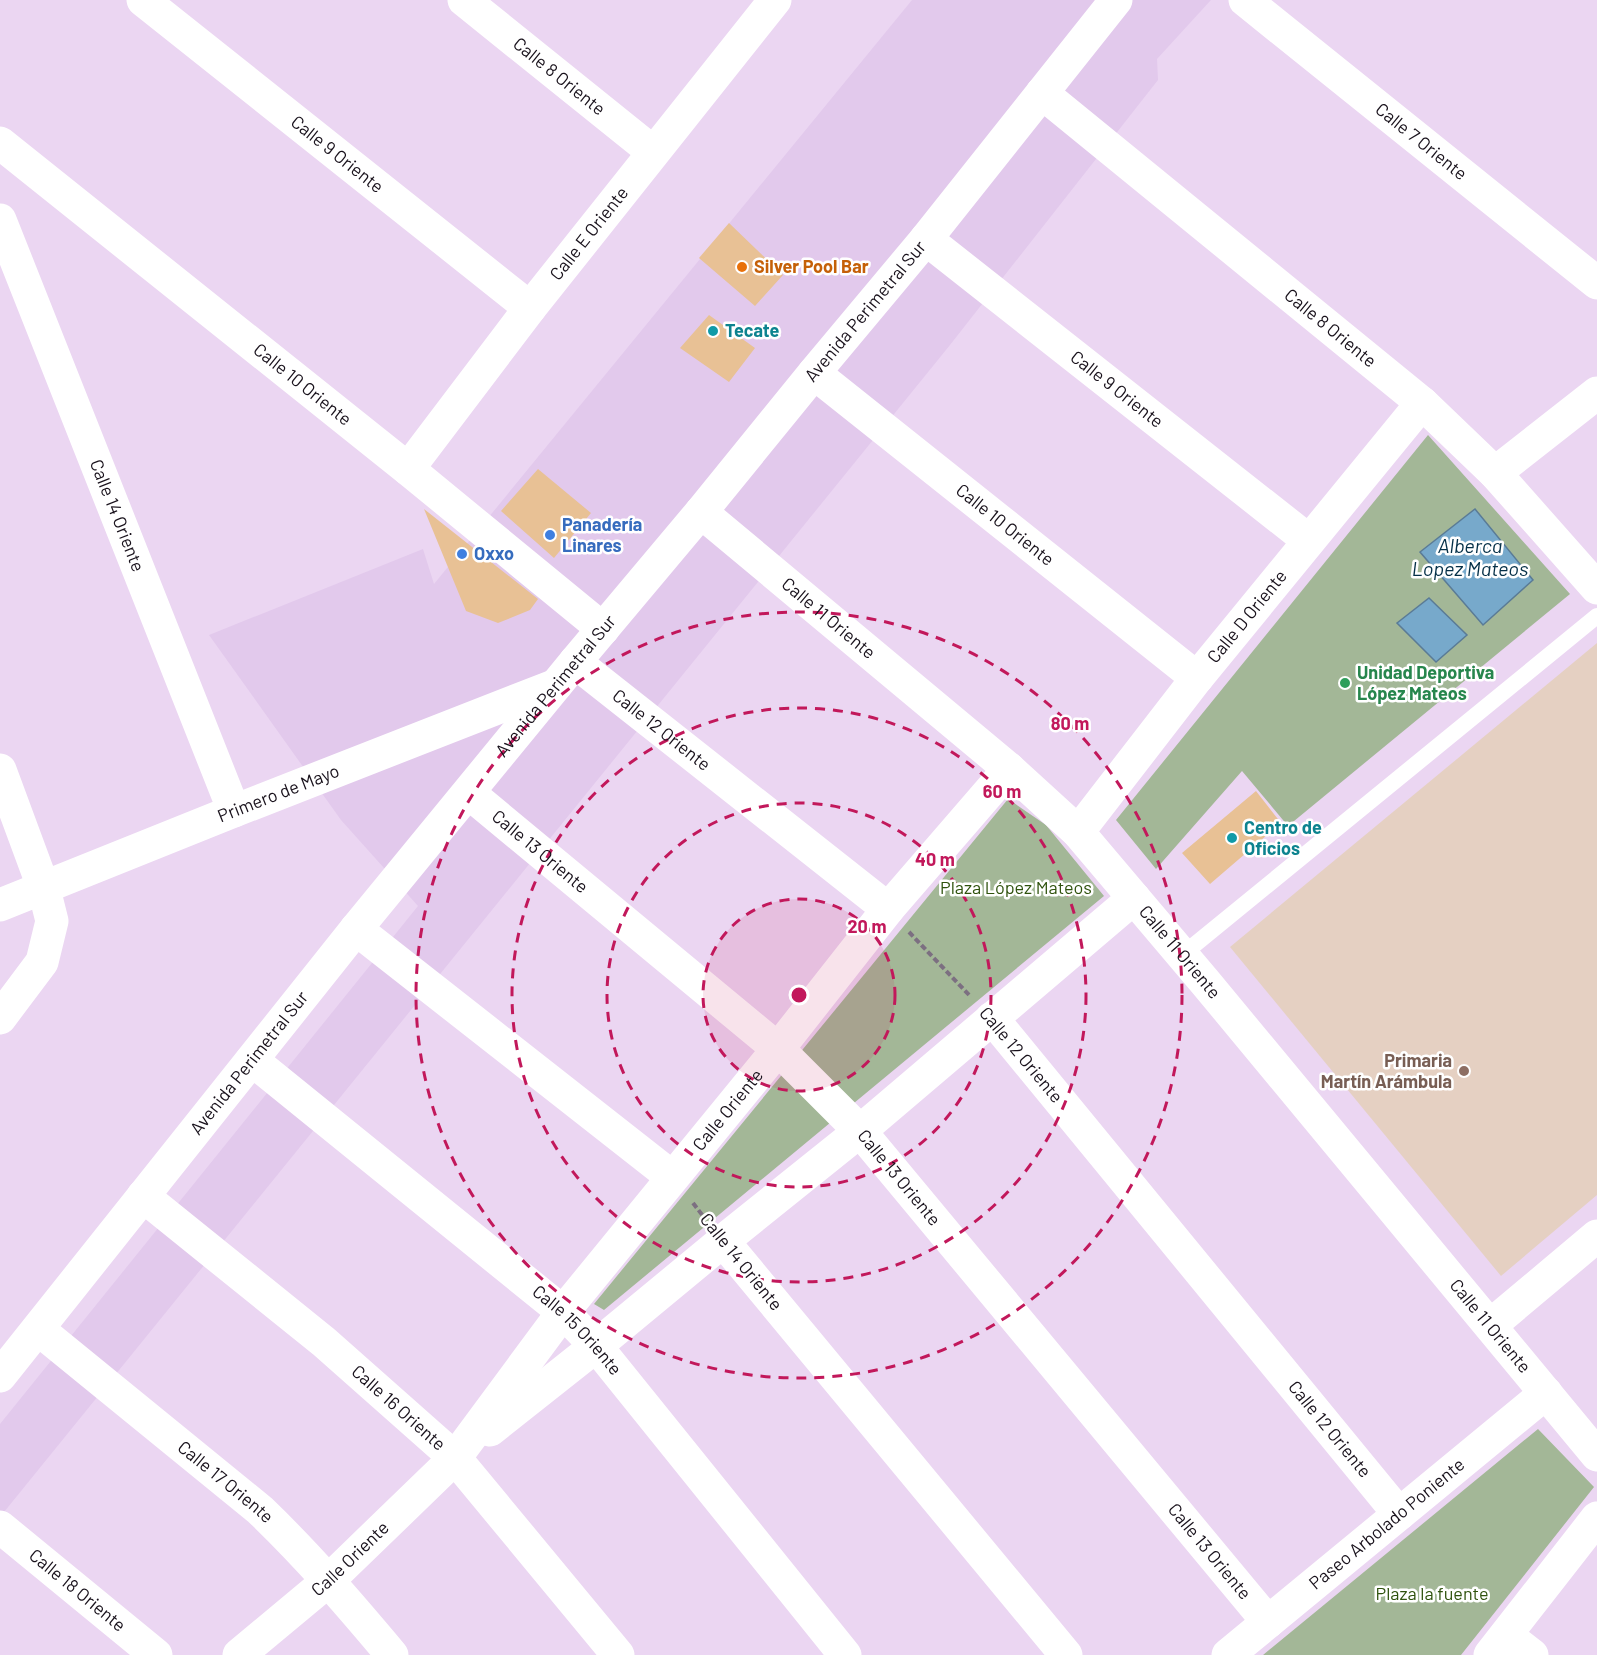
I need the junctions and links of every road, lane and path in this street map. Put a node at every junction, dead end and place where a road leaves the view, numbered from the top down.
1 (142, 0) edge
2 (464, 0) edge
3 (775, 0) edge
4 (1116, 0) edge
5 (1245, 0) edge
6 (1042, 93) junction
7 (0, 143) edge
8 (653, 152) junction
9 (0, 220) edge
10 (926, 239) junction
11 (1597, 284) edge
12 (530, 308) junction
13 (814, 373) junction
14 (1597, 393) edge
15 (1422, 403) junction
16 (408, 469) junction
17 (1495, 473) junction
18 (701, 512) junction
19 (1308, 540) junction
20 (1597, 588) edge
21 (1597, 616) edge
22 (603, 629) junction
23 (566, 673) junction
24 (1197, 678) junction
25 (1009, 769) junction
26 (0, 770) edge
27 (469, 793) junction
28 (234, 811) junction
29 (1078, 832) junction
30 (44, 889) junction
31 (1134, 898) junction
32 (0, 905) edge
33 (888, 909) junction
34 (356, 929) junction
35 (1182, 955) junction
36 (0, 1018) edge
37 (992, 1018) junction
38 (778, 1048) junction
39 (252, 1060) junction
40 (860, 1131) junction
41 (672, 1177) junction
42 (143, 1196) junction
43 (1597, 1236) edge
44 (723, 1241) junction
45 (563, 1312) junction
46 (1491, 1325) junction
47 (38, 1329) junction
48 (596, 1346) junction
49 (0, 1376) edge
50 (1546, 1393) junction
51 (1597, 1455) edge
52 (455, 1458) junction
53 (1399, 1514) junction
54 (1597, 1518) edge
55 (0, 1527) edge
56 (329, 1580) junction
57 (1268, 1622) junction
58 (1498, 1645) edge
59 (156, 1655) edge
60 (239, 1655) edge
61 (392, 1655) edge
62 (618, 1655) edge
63 (845, 1655) edge
64 (1066, 1655) edge
65 (1228, 1655) edge
66 (1532, 1655) edge

1 - 12 street, Calle 9 Oriente
2 - 8 street, Calle 8 Oriente
3 - 8 street, Calle E Oriente
4 - 6 street, Avenida Perimetral Sur
5 - 11 street, Calle 7 Oriente
6 - 10 street, Avenida Perimetral Sur
6 - 15 street, Calle 8 Oriente
7 - 16 street, Calle 10 Oriente
8 - 12 street, Calle E Oriente
9 - 28 street, Calle 14 Oriente
10 - 13 street, Avenida Perimetral Sur
10 - 19 street, Calle 9 Oriente
12 - 16 street, Calle E Oriente
13 - 18 street, Avenida Perimetral Sur
13 - 24 street, Calle 10 Oriente
14 - 17 street
15 - 17 street, Calle 8 Oriente
15 - 19 street, Calle D Oriente
16 - 22 street, Calle 10 Oriente
17 - 20 street, Calle 8 Oriente
18 - 22 street, Avenida Perimetral Sur
18 - 25 street, Calle 11 Oriente
19 - 24 street, Calle D Oriente
21 - 35 lane
22 - 23 street, Avenida Perimetral Sur
23 - 27 street, Avenida Perimetral Sur
23 - 28 street, Primero de Mayo
23 - 33 street, Calle 12 Oriente
24 - 29 street, Calle D Oriente
25 - 29 street, Calle 11 Oriente
25 - 33 street, Calle Oriente
26 - 30 street
27 - 34 street, Avenida Perimetral Sur
27 - 38 street, Calle 13 Oriente
28 - 30 street, Primero de Mayo
29 - 31 street, Calle 11 Oriente
30 - 32 street, Primero de Mayo
30 - 36 street
31 - 35 street, Calle 11 Oriente
31 - 37 street, Calle Oriente
33 - 37 path, Calle 12 Oriente
33 - 38 street, Calle Oriente
34 - 39 street, Avenida Perimetral Sur
34 - 41 street
35 - 46 street, Calle 11 Oriente
37 - 40 street, Calle Oriente
37 - 53 street, Calle 12 Oriente
38 - 40 street, Calle 13 Oriente
38 - 41 street, Calle Oriente
39 - 42 street, Avenida Perimetral Sur
39 - 45 street, Calle 15 Oriente
40 - 44 street, Calle Oriente
40 - 57 street, Calle 13 Oriente
41 - 44 path, Calle 14 Oriente
41 - 45 street, Calle Oriente
42 - 47 street, Avenida Perimetral Sur
42 - 52 street, Calle 16 Oriente
43 - 46 street
44 - 48 street, Calle Oriente
44 - 64 street, Calle 14 Oriente
45 - 48 street, Calle 15 Oriente
45 - 52 street, Calle Oriente
46 - 50 street, Calle 11 Oriente
47 - 49 street, Avenida Perimetral Sur
47 - 56 street, Calle 17 Oriente
48 - 52 street, Calle Oriente
48 - 63 street, Calle 15 Oriente
50 - 51 street, Calle 11 Oriente
50 - 53 street, Paseo Arbolado Poniente
52 - 56 street, Calle Oriente
52 - 62 street, Calle 16 Oriente
53 - 57 street, Paseo Arbolado Poniente
54 - 58 street
55 - 59 street, Calle 18 Oriente
56 - 60 street, Calle Oriente
56 - 61 street, Calle 17 Oriente
57 - 65 street, Paseo Arbolado Poniente
58 - 66 street

